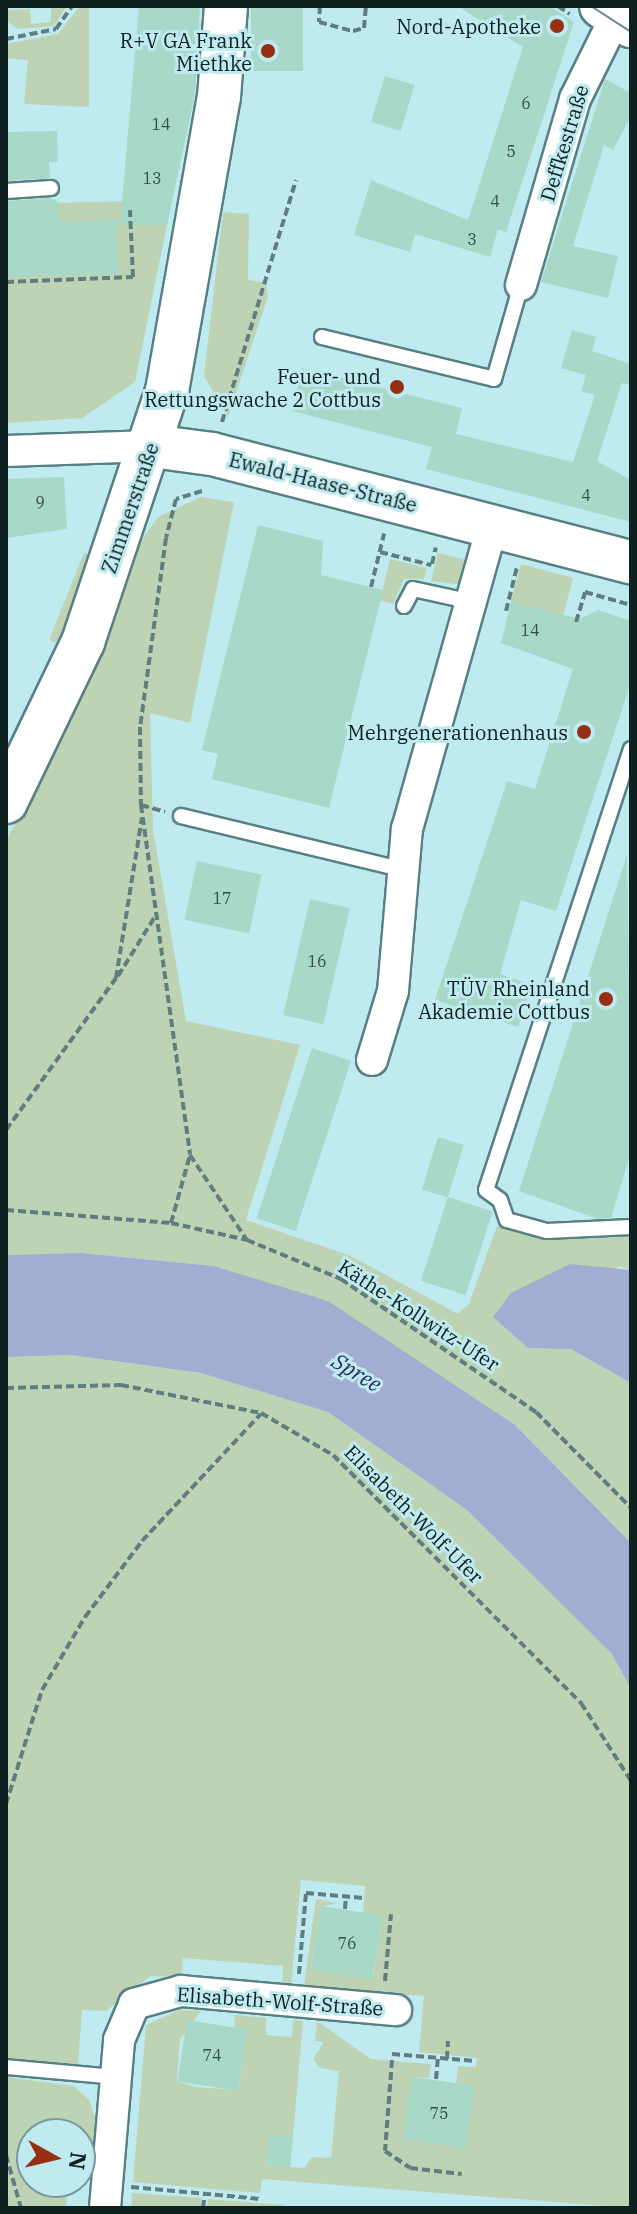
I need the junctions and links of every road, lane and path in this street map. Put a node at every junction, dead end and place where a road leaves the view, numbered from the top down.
1 (72, 6) edge
2 (226, 6) edge
3 (320, 6) edge
4 (366, 6) edge
5 (617, 14) edge
6 (6, 39) edge
7 (296, 180) dead end
8 (51, 188) dead end
9 (6, 191) edge
10 (130, 210) dead end
11 (7, 280) edge
12 (521, 285) joint
13 (322, 337) dead end
14 (222, 422) dead end
15 (152, 446) junction
16 (6, 451) edge
17 (202, 491) dead end
18 (492, 526) junction
19 (384, 534) dead end
20 (436, 547) dead end
21 (380, 552) junction
22 (631, 562) edge
23 (518, 563) dead end
24 (431, 565) junction
25 (582, 580) dead end
26 (371, 587) dead end
27 (425, 591) junction
28 (585, 592) junction
29 (472, 602) junction
30 (631, 605) edge
31 (404, 606) dead end
32 (506, 611) dead end
33 (576, 622) dead end
34 (631, 749) edge
35 (6, 802) edge
36 (143, 812) junction
37 (181, 816) dead end
38 (400, 869) junction
39 (157, 914) junction
40 (116, 978) junction
41 (372, 1060) dead end
42 (6, 1130) edge
43 (190, 1155) junction
44 (6, 1210) edge
45 (171, 1223) junction
46 (631, 1227) edge
47 (247, 1240) junction
48 (6, 1388) edge
49 (261, 1413) junction
50 (631, 1508) edge
51 (631, 1781) edge
52 (6, 1804) edge
53 (346, 1896) junction
54 (364, 1898) dead end
55 (345, 1909) dead end
56 (391, 1914) dead end
57 (298, 1985) dead end
58 (388, 2004) joint
59 (448, 2041) dead end
60 (438, 2058) junction
61 (447, 2059) junction
62 (476, 2061) dead end
63 (6, 2067) edge
64 (116, 2077) junction
65 (436, 2079) dead end
66 (6, 2155) edge
67 (462, 2174) dead end
68 (205, 2194) junction
69 (115, 2197) edge
70 (260, 2199) dead end
71 (21, 2208) edge
72 (203, 2208) edge

1 - 6 path
2 - 15 street, Zimmerstraße
3 - 4 path
5 - 12 street, Deffkestraße
7 - 14 path
8 - 9 lane
10 - 11 path
12 - 13 lane
15 - 16 street
15 - 18 street, Ewald-Haase-Straße
15 - 35 street, Zimmerstraße
17 - 36 path
18 - 22 street, Ewald-Haase-Straße
18 - 29 street
19 - 21 path
20 - 24 path
21 - 24 path
21 - 26 path
23 - 32 path
24 - 27 path
25 - 28 path
27 - 29 lane
27 - 31 lane
28 - 30 path
28 - 33 path
29 - 38 street
34 - 46 lane
36 - 39 path
36 - 40 path
37 - 38 lane
38 - 41 street
39 - 40 path
39 - 43 path
40 - 42 path
43 - 45 path
43 - 47 path
44 - 45 path, Käthe-Kollwitz-Ufer
45 - 47 path, Käthe-Kollwitz-Ufer
47 - 50 path, Käthe-Kollwitz-Ufer
48 - 49 path, Elisabeth-Wolf-Ufer
49 - 51 path, Elisabeth-Wolf-Ufer
49 - 52 path
53 - 54 path
53 - 55 path
53 - 57 path
56 - 58 path
58 - 64 street, Elisabeth-Wolf-Straße
59 - 61 path
60 - 61 path
60 - 65 path
60 - 67 path
61 - 62 path
63 - 64 lane
64 - 69 street, Elisabeth-Wolf-Straße
66 - 71 path
68 - 69 path
68 - 70 path
68 - 72 path

